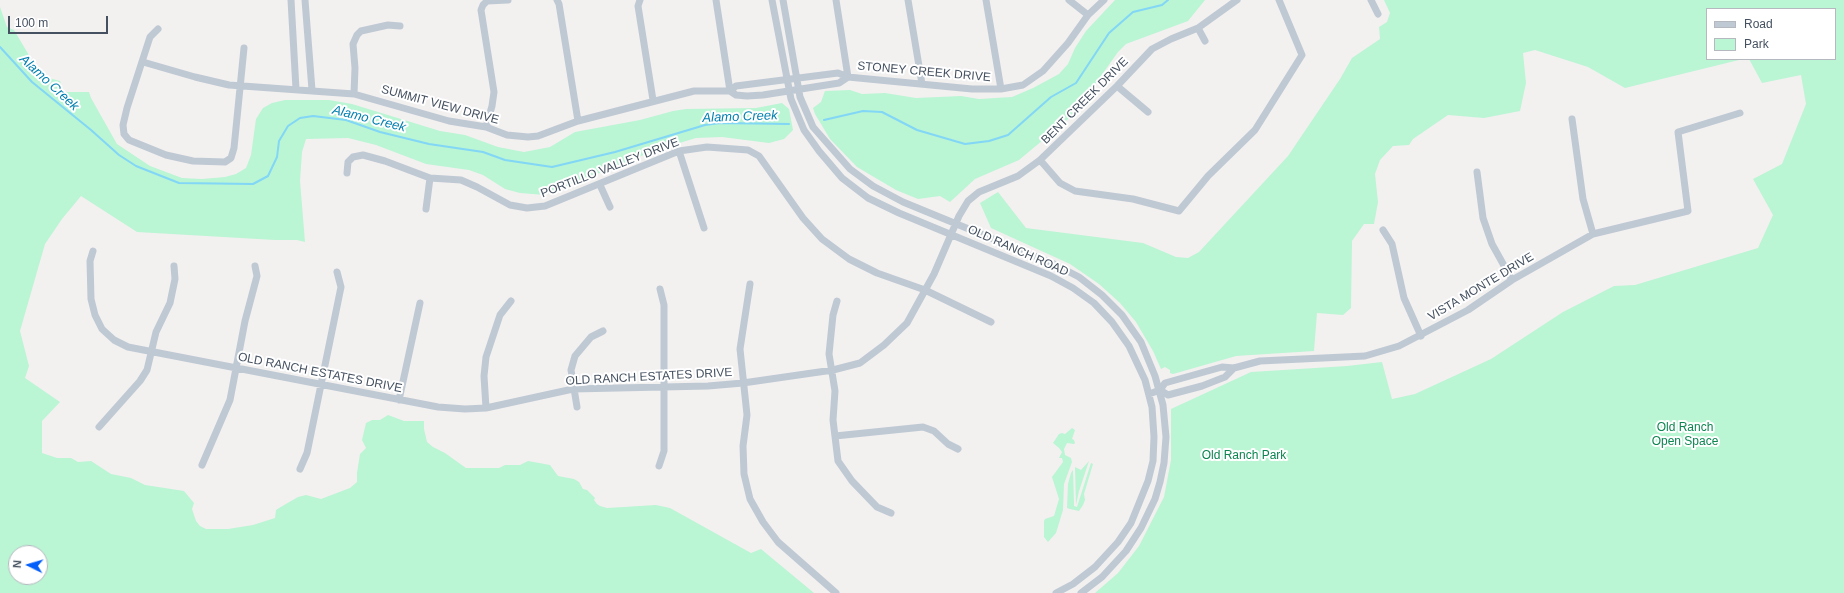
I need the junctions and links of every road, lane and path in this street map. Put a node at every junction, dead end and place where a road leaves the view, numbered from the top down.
1 (292, 0) edge
2 (305, 0) edge
3 (508, 0) edge
4 (557, 0) edge
5 (640, 0) edge
6 (716, 0) edge
7 (772, 0) edge
8 (784, 0) edge
9 (836, 0) edge
10 (908, 0) edge
11 (986, 0) edge
12 (1069, 0) edge
13 (1104, 0) edge
14 (1237, 0) edge
15 (1279, 0) edge
16 (1371, 0) edge
17 (1378, 14) dead end
18 (1088, 15) junction
19 (400, 26) dead end
20 (1198, 28) junction
21 (158, 29) dead end
22 (1205, 41) dead end
23 (244, 48) dead end
24 (143, 62) junction
25 (848, 77) junction
26 (796, 78) junction
27 (786, 80) junction
28 (922, 84) junction
29 (240, 86) junction
30 (1117, 86) junction
31 (296, 89) junction
32 (1002, 89) junction
33 (312, 90) junction
34 (798, 90) junction
35 (730, 91) junction
36 (789, 91) junction
37 (354, 94) junction
38 (653, 100) junction
39 (1148, 112) dead end
40 (1740, 113) dead end
41 (1572, 119) dead end
42 (578, 121) junction
43 (486, 126) junction
44 (679, 152) junction
45 (1040, 160) junction
46 (1477, 172) dead end
47 (347, 173) dead end
48 (430, 178) junction
49 (600, 185) junction
50 (610, 207) dead end
51 (426, 209) dead end
52 (956, 224) junction
53 (704, 228) dead end
54 (1383, 230) dead end
55 (952, 234) junction
56 (1593, 234) junction
57 (93, 251) dead end
58 (174, 266) dead end
59 (255, 266) dead end
60 (337, 272) dead end
61 (1512, 280) junction
62 (750, 284) dead end
63 (660, 289) dead end
64 (925, 290) junction
65 (511, 301) dead end
66 (837, 301) dead end
67 (420, 303) dead end
68 (991, 322) dead end
69 (603, 331) dead end
70 (1421, 336) junction
71 (152, 351) junction
72 (237, 368) junction
73 (1234, 368) junction
74 (833, 370) junction
75 (743, 383) junction
76 (322, 384) junction
77 (664, 386) junction
78 (573, 390) junction
79 (1160, 390) junction
80 (1149, 394) junction
81 (399, 400) junction
82 (577, 407) dead end
83 (486, 408) junction
84 (98, 428) dead end
85 (834, 436) junction
86 (958, 449) dead end
87 (202, 466) dead end
88 (659, 466) dead end
89 (300, 469) dead end
90 (891, 513) dead end
91 (836, 593) edge
92 (1056, 593) edge
93 (1081, 593) edge

1 - 31 street
2 - 33 street
3 - 43 street
4 - 42 street
5 - 38 street
6 - 35 street
7 - 27 street, OLD RANCH ROAD
8 - 26 street, OLD RANCH ROAD
9 - 25 street
10 - 28 street
11 - 32 street
12 - 18 street
13 - 18 street, STONEY CREEK DRIVE
14 - 20 street, BENT CREEK DRIVE
15 - 45 street
16 - 17 street
18 - 32 street, STONEY CREEK DRIVE
19 - 37 street
20 - 22 street
20 - 30 street, BENT CREEK DRIVE
21 - 24 street
23 - 29 street
24 - 29 street, SUMMIT VIEW DRIVE
24 - 29 street
25 - 26 street, STONEY CREEK DRIVE
25 - 28 street, STONEY CREEK DRIVE
25 - 34 street, STONEY CREEK DRIVE
26 - 27 street, SUMMIT VIEW DRIVE
26 - 34 street, OLD RANCH ROAD
27 - 35 street, SUMMIT VIEW DRIVE
27 - 36 street, OLD RANCH ROAD
28 - 32 street, STONEY CREEK DRIVE
29 - 31 street, SUMMIT VIEW DRIVE
30 - 39 street
30 - 45 street, BENT CREEK DRIVE
31 - 33 street, SUMMIT VIEW DRIVE
33 - 37 street, SUMMIT VIEW DRIVE
34 - 36 street, SUMMIT VIEW DRIVE
34 - 52 street, OLD RANCH ROAD
35 - 36 street, SUMMIT VIEW DRIVE
35 - 38 street, SUMMIT VIEW DRIVE
36 - 55 street, OLD RANCH ROAD
37 - 43 street, SUMMIT VIEW DRIVE
38 - 42 street, SUMMIT VIEW DRIVE
40 - 56 street, VISTA MONTE DRIVE
41 - 56 street
42 - 43 street, SUMMIT VIEW DRIVE
44 - 49 street, PORTILLO VALLEY DRIVE
44 - 53 street
44 - 64 street, PORTILLO VALLEY DRIVE
45 - 52 street, BENT CREEK DRIVE
46 - 61 street
47 - 48 street, PORTILLO VALLEY DRIVE
48 - 49 street, PORTILLO VALLEY DRIVE
48 - 51 street
49 - 50 street
52 - 55 street, OLD RANCH ESTATES DRIVE
52 - 79 street, OLD RANCH ROAD
54 - 70 street
55 - 64 street, OLD RANCH ESTATES DRIVE
55 - 80 street, OLD RANCH ROAD
56 - 61 street, VISTA MONTE DRIVE
57 - 71 street, OLD RANCH ESTATES DRIVE
58 - 71 street
59 - 72 street
60 - 76 street
61 - 70 street, VISTA MONTE DRIVE
62 - 75 street
63 - 77 street
64 - 68 street, PORTILLO VALLEY DRIVE
64 - 74 street, OLD RANCH ESTATES DRIVE
65 - 83 street
66 - 74 street
67 - 81 street
69 - 78 street
70 - 73 street, VISTA MONTE DRIVE
71 - 72 street, OLD RANCH ESTATES DRIVE
71 - 84 street
72 - 76 street, OLD RANCH ESTATES DRIVE
72 - 87 street
73 - 79 street, VISTA MONTE DRIVE
73 - 79 street, VISTA MONTE DRIVE
74 - 75 street, OLD RANCH ESTATES DRIVE
74 - 85 street
75 - 77 street, OLD RANCH ESTATES DRIVE
75 - 91 street
76 - 81 street, OLD RANCH ESTATES DRIVE
76 - 89 street
77 - 78 street, OLD RANCH ESTATES DRIVE
77 - 88 street
78 - 82 street
78 - 83 street, OLD RANCH ESTATES DRIVE
79 - 80 street, VISTA MONTE DRIVE
79 - 93 street, OLD RANCH ROAD
80 - 92 street, OLD RANCH ROAD
81 - 83 street, OLD RANCH ESTATES DRIVE
85 - 86 street
85 - 90 street

